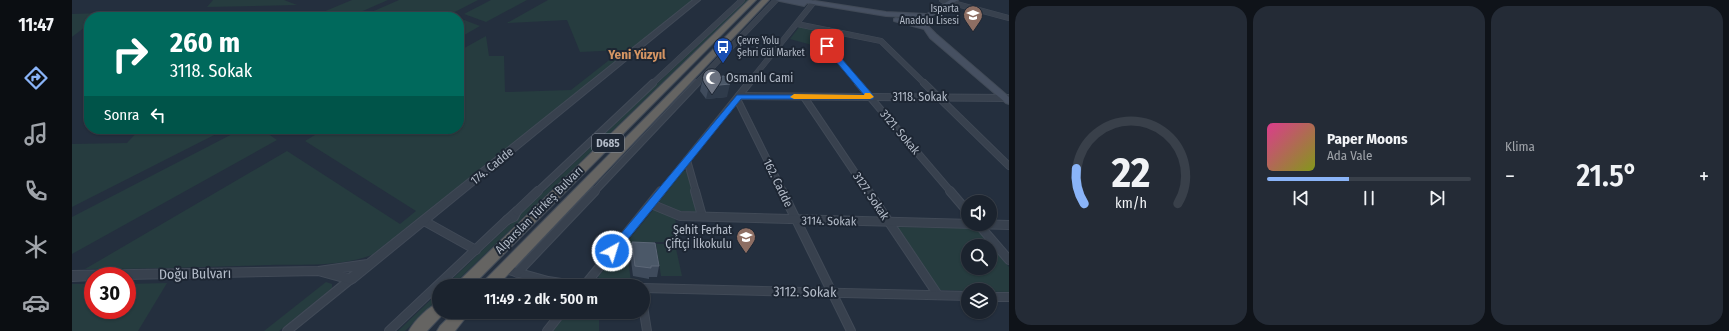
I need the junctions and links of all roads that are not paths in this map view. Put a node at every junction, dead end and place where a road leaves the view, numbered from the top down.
1 (697, 0) edge
2 (742, 0) edge
3 (753, 0) edge
4 (766, 0) edge
5 (777, 0) edge
6 (797, 0) edge
7 (944, 0) edge
8 (953, 1) edge
9 (812, 4) junction
10 (928, 16) junction
11 (1009, 18) edge
12 (796, 24) junction
13 (926, 27) junction
14 (828, 30) junction
15 (804, 97) junction
16 (870, 97) junction
17 (939, 97) junction
18 (738, 98) junction
19 (1008, 99) edge
20 (687, 160) junction
21 (1009, 166) edge
22 (651, 204) junction
23 (961, 204) edge
24 (702, 216) junction
25 (424, 220) junction
26 (796, 220) junction
27 (889, 222) junction
28 (961, 224) edge
29 (997, 225) edge
30 (1009, 225) edge
31 (984, 231) edge
32 (476, 250) junction
33 (1009, 260) edge
34 (371, 263) junction
35 (505, 269) junction
36 (318, 271) junction
37 (518, 273) junction
38 (72, 276) edge
39 (351, 279) junction
40 (470, 279) edge
41 (495, 279) edge
42 (540, 279) edge
43 (588, 279) edge
44 (650, 288) edge
45 (831, 293) junction
46 (938, 295) junction
47 (961, 296) edge
48 (997, 296) edge
49 (1009, 297) edge
50 (432, 316) edge
51 (456, 319) edge
52 (556, 319) edge
53 (645, 319) edge
54 (287, 331) edge
55 (389, 331) edge
56 (417, 331) edge
57 (445, 331) edge
58 (547, 331) edge
59 (647, 331) edge
60 (851, 331) edge

1 - 25 street, 174. Cadde
2 - 32 street
3 - 40 highway, Alparslan Türkeş Bulvarı / D685
4 - 35 highway, Alparslan Türkeş Bulvarı / D685
5 - 9 main road
5 - 37 street
6 - 9 main road
7 - 8 street
7 - 10 main road
8 - 10 main road
8 - 11 street
9 - 10 main road
9 - 12 street
9 - 13 main road
10 - 13 main road
12 - 14 street
12 - 18 street
13 - 19 main road
14 - 16 street, 3121. Sokak
14 - 17 street
15 - 16 street, 3118. Sokak
15 - 18 street, 3118. Sokak
15 - 27 street, 3127. Sokak
16 - 17 street, 3118. Sokak
16 - 23 street, 3121. Sokak
17 - 19 street, 3118. Sokak
17 - 21 street
18 - 20 street
18 - 26 street, 162. Cadde
20 - 22 street
20 - 24 street
22 - 24 street, 3114. Sokak
22 - 43 street
24 - 26 street, 3114. Sokak
25 - 32 street
25 - 34 street, 174. Cadde
26 - 27 street, 3114. Sokak
26 - 45 street, 162. Cadde
27 - 28 street, 3114. Sokak
27 - 46 street, 3127. Sokak
29 - 30 street, 3114. Sokak
31 - 33 street
32 - 55 street
34 - 36 street, Doğu Bulvarı
34 - 39 street, 174. Cadde
35 - 37 street
35 - 41 highway, Alparslan Türkeş Bulvarı / D685
36 - 38 street, Doğu Bulvarı
36 - 39 street, Doğu Bulvarı
37 - 42 street
39 - 54 street, 174. Cadde
44 - 45 street, 3112. Sokak
45 - 46 street, 3112. Sokak
45 - 60 street, 162. Cadde
46 - 47 street, 3112. Sokak
48 - 49 street
50 - 56 highway
51 - 57 highway
52 - 58 street
53 - 59 street

